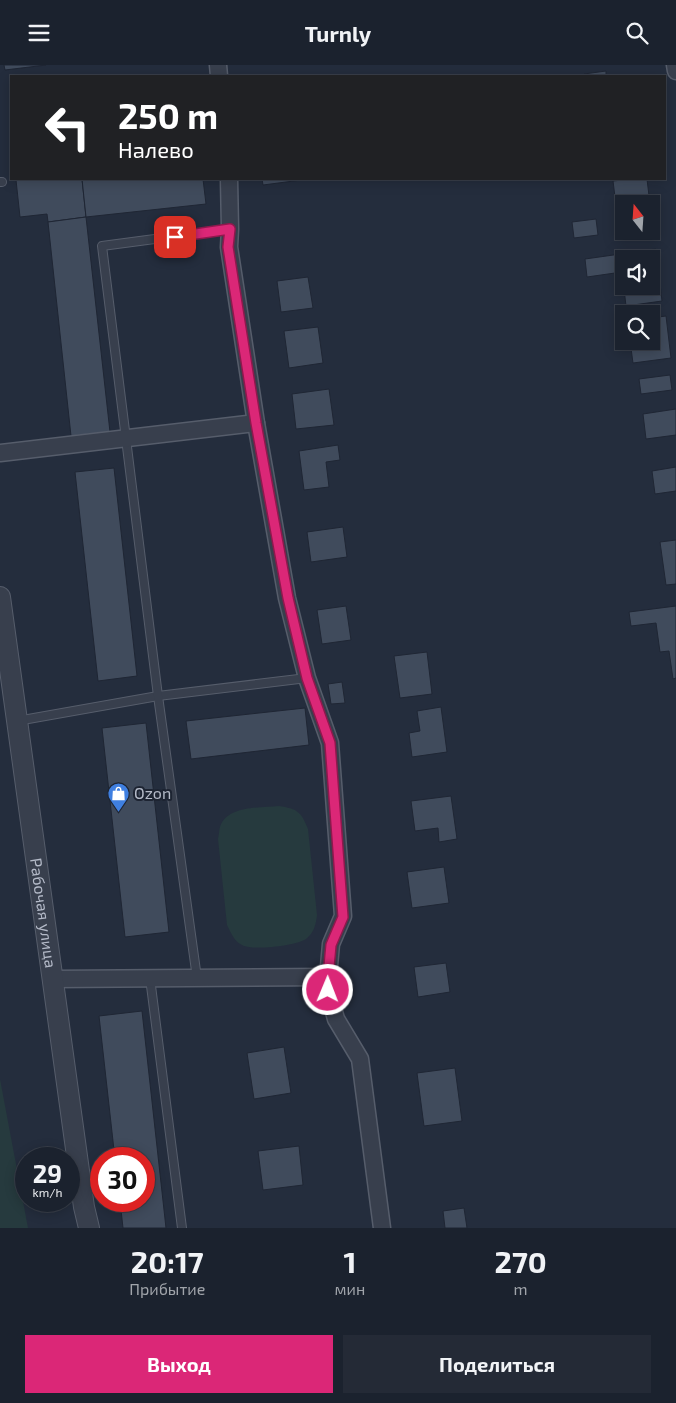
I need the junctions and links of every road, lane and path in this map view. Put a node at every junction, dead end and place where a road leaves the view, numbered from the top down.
1 (675, 65) edge
2 (676, 71) edge
3 (229, 180) edge
4 (230, 229) junction
5 (256, 423) junction
6 (127, 438) junction
7 (0, 453) edge
8 (0, 597) edge
9 (307, 678) junction
10 (158, 696) junction
11 (17, 721) junction
12 (328, 977) junction
13 (150, 978) junction
14 (197, 978) junction
15 (53, 979) junction
16 (89, 1228) edge
17 (182, 1228) edge
18 (382, 1228) edge

1 - 2 street
3 - 4 street
4 - 5 street
4 - 6 lane
5 - 6 street
5 - 9 street
6 - 7 street
6 - 10 lane
8 - 11 street, Рабочая улица
9 - 10 lane
9 - 12 street
10 - 11 lane
10 - 14 lane
11 - 15 street, Рабочая улица
12 - 14 street
12 - 18 street
13 - 14 street
13 - 15 street
13 - 17 lane
15 - 16 street, Рабочая улица

